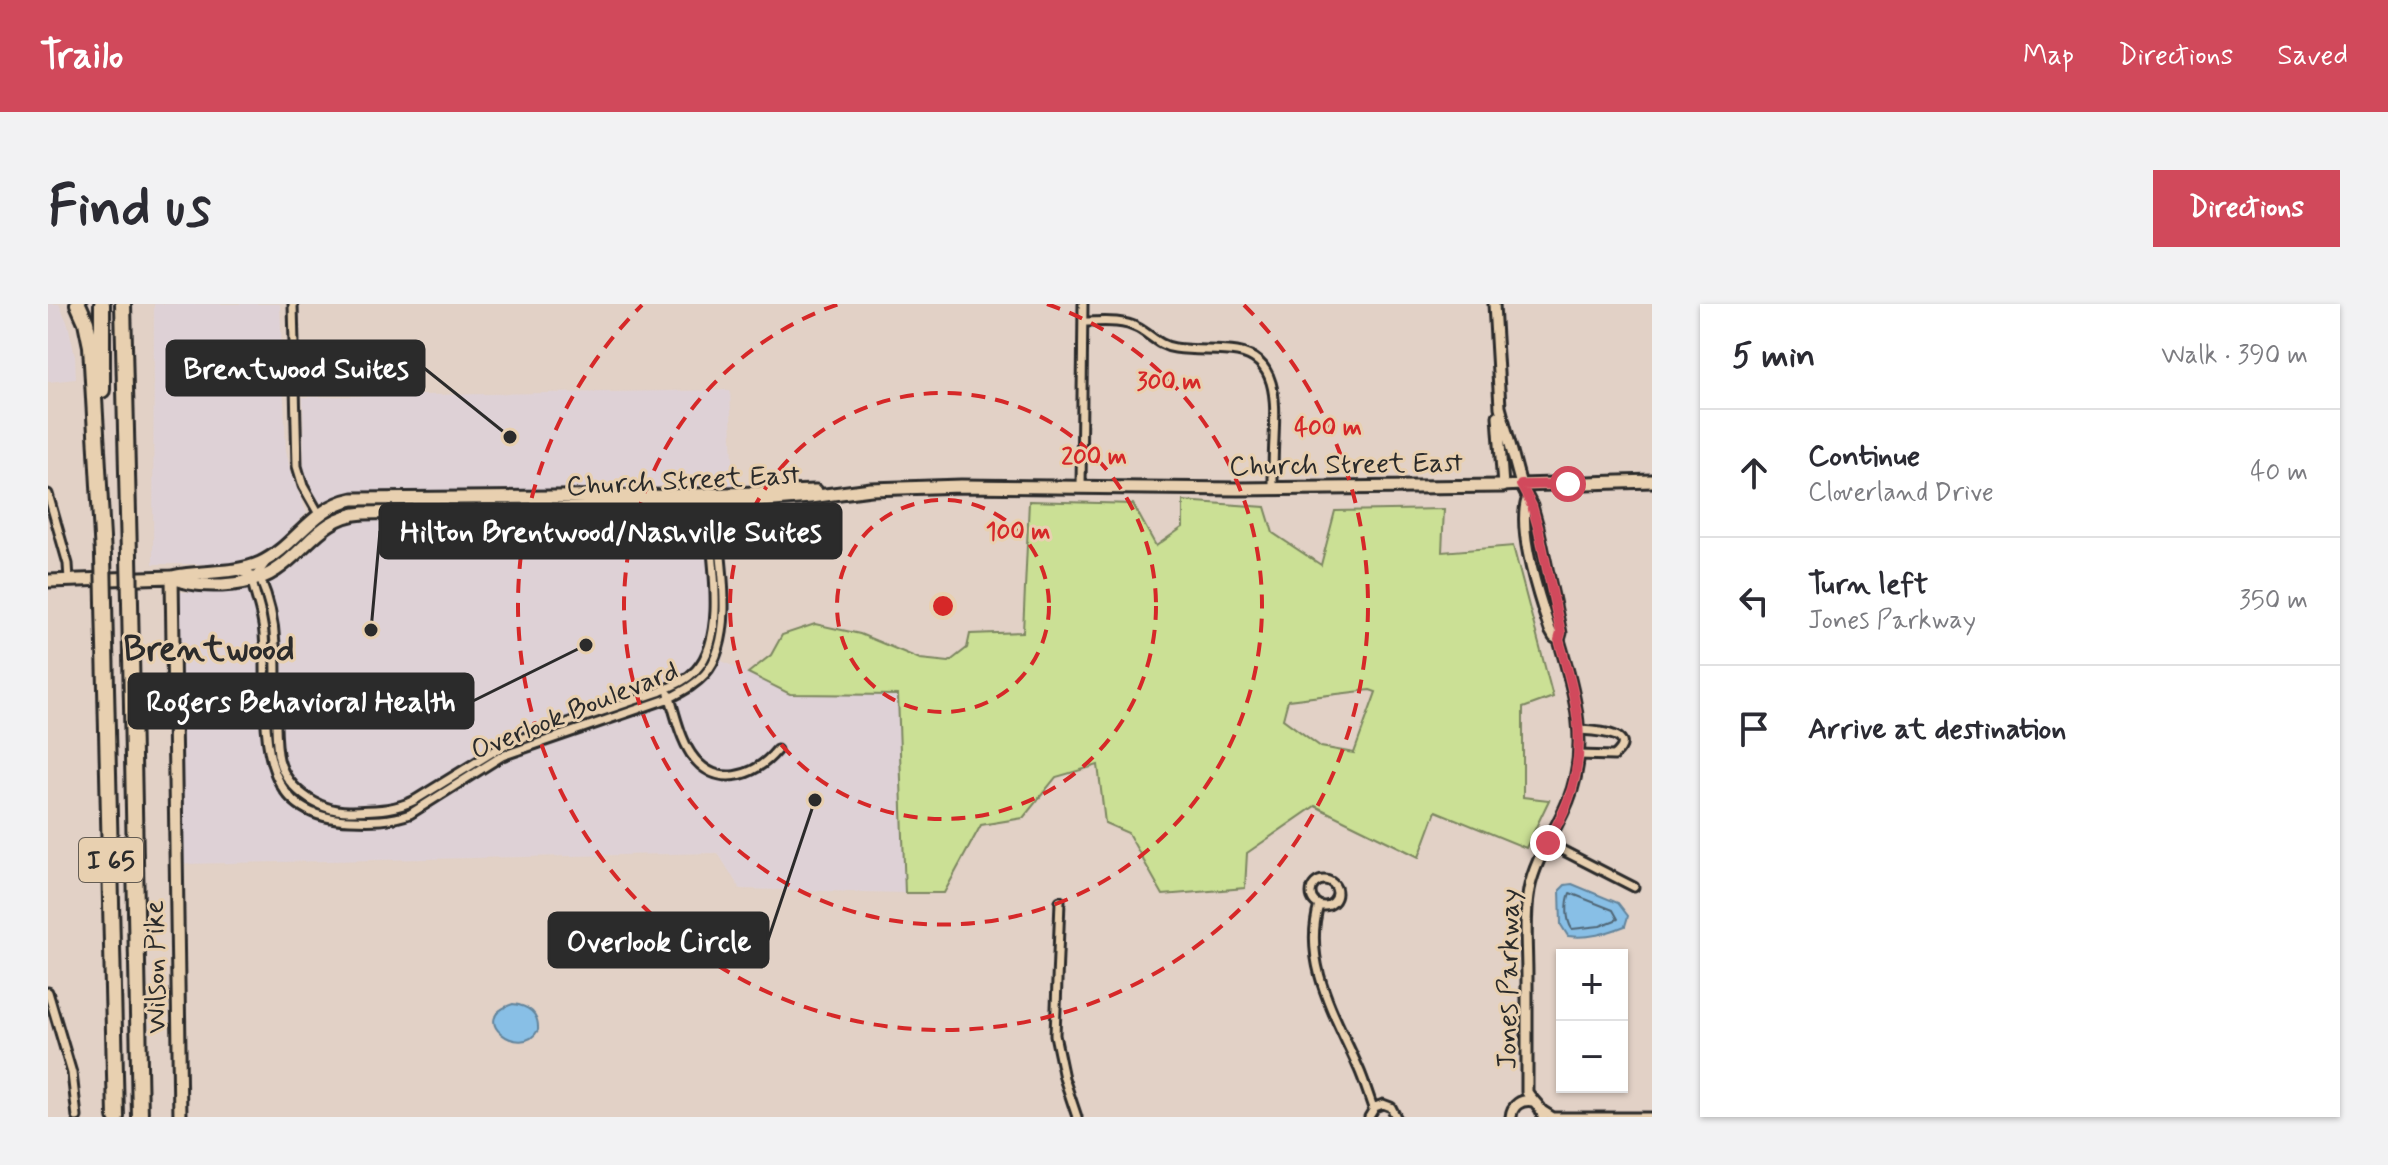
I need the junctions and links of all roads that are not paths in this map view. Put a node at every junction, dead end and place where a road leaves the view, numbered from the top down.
1 (78, 304) edge
2 (102, 304) edge
3 (123, 304) edge
4 (130, 304) edge
5 (293, 304) edge
6 (1083, 304) edge
7 (1494, 304) edge
8 (1083, 322) junction
9 (125, 347) junction
10 (1499, 397) junction
11 (1652, 481) edge
12 (1521, 485) junction
13 (1503, 486) junction
14 (1081, 488) junction
15 (1273, 489) junction
16 (836, 493) junction
17 (48, 494) edge
18 (1527, 500) junction
19 (712, 507) junction
20 (319, 514) junction
21 (103, 555) junction
22 (269, 558) junction
23 (234, 570) junction
24 (172, 577) junction
25 (255, 579) junction
26 (69, 580) junction
27 (48, 581) edge
28 (1559, 640) junction
29 (667, 688) junction
30 (670, 698) junction
31 (1579, 730) junction
32 (777, 750) dead end
33 (1579, 755) junction
34 (1548, 843) junction
35 (1634, 887) dead end
36 (1060, 901) dead end
37 (1319, 905) dead end
38 (48, 992) edge
39 (1527, 1092) junction
40 (1533, 1101) junction
41 (1520, 1102) junction
42 (1373, 1108) junction
43 (1511, 1114) edge
44 (1542, 1114) edge
45 (77, 1117) edge
46 (116, 1117) edge
47 (140, 1117) edge
48 (180, 1117) edge
49 (1077, 1117) edge
50 (1369, 1117) edge
51 (1396, 1117) edge
52 (1502, 1117) edge
53 (1553, 1117) edge
54 (1652, 1117) edge

1 - 21 highway
2 - 21 highway, I 65
3 - 9 highway, I 65
4 - 9 highway
5 - 20 street
6 - 8 street
7 - 10 street
8 - 14 street
8 - 15 street
9 - 47 highway, I 65, bridge
10 - 12 street, Jones Parkway
10 - 13 street
11 - 12 main road
12 - 13 street, Church Street East
12 - 18 street, Jones Parkway
13 - 15 main road, Church Street East
14 - 15 main road, Church Street East
14 - 16 main road, Church Street East
16 - 19 main road, Church Street East
16 - 20 main road, Church Street East
17 - 26 street
18 - 28 street, Jones Parkway
18 - 28 street, Jones Parkway
19 - 25 main road, Church Street East
19 - 29 street, Overlook Boulevard
19 - 30 street, Overlook Boulevard
20 - 22 main road, Church Street East
21 - 46 highway, I 65, bridge
22 - 23 main road, Church Street East
22 - 25 street
23 - 24 main road, Church Street East
23 - 25 street
24 - 25 main road, Church Street East
24 - 26 main road, Church Street East
24 - 48 main road, Wilson Pike
25 - 29 street, Overlook Boulevard
25 - 30 street, Overlook Boulevard
26 - 27 main road, Church Street East
28 - 31 street, Jones Parkway
29 - 30 street
30 - 32 street
31 - 33 street, Jones Parkway
31 - 33 street
33 - 34 street, Jones Parkway
34 - 35 street
34 - 39 street, Jones Parkway
36 - 49 street
37 - 42 street
38 - 45 street
39 - 40 street, Jones Parkway
39 - 41 street, Jones Parkway
40 - 41 street
40 - 44 street, Jones Parkway
41 - 43 street, Jones Parkway
42 - 50 street
42 - 51 street
43 - 52 street
44 - 53 street
53 - 54 street

